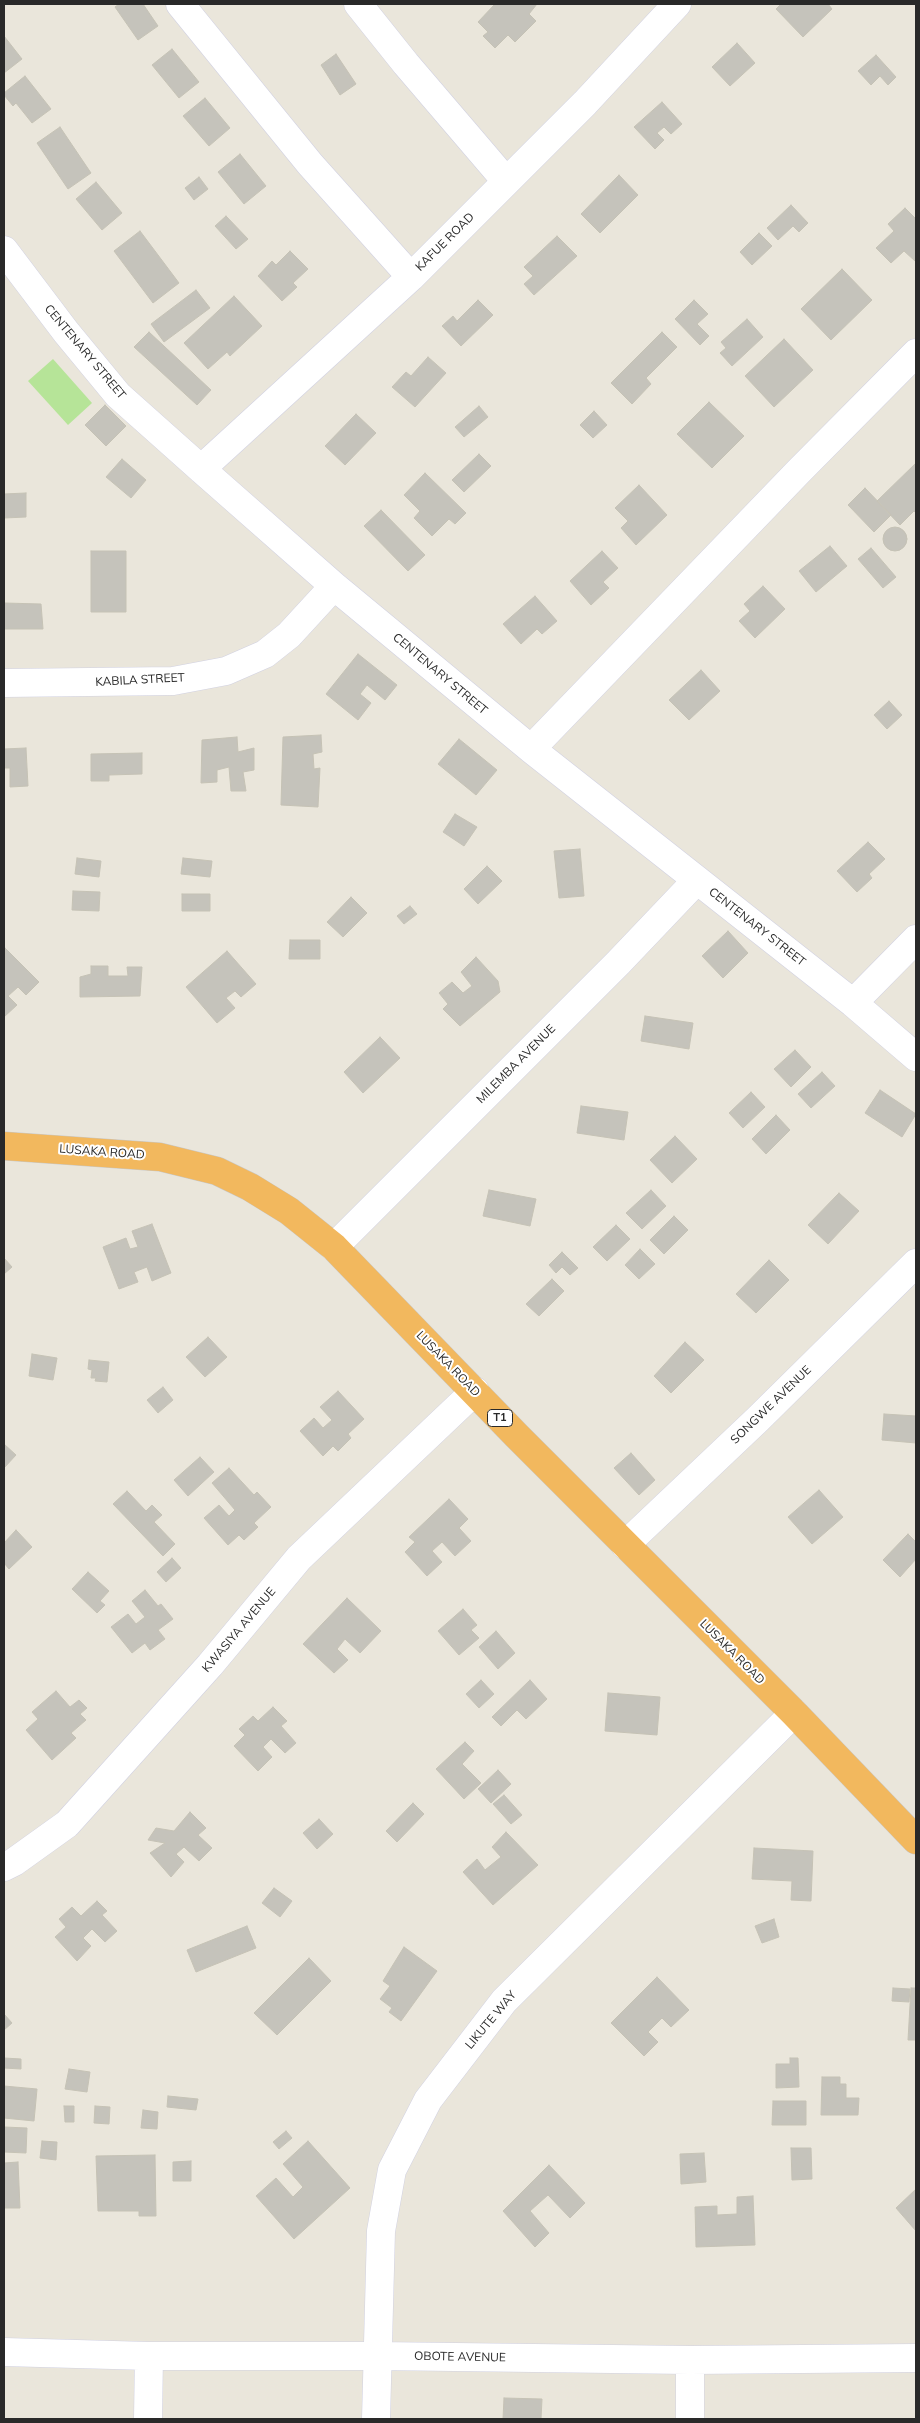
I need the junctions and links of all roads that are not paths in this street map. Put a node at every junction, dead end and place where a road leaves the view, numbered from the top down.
1 (180, 4) edge
2 (358, 4) edge
3 (676, 4) edge
4 (506, 181) junction
5 (4, 250) edge
6 (411, 277) junction
7 (916, 354) edge
8 (200, 468) junction
9 (334, 586) junction
10 (4, 684) edge
11 (531, 749) junction
12 (697, 880) junction
13 (916, 939) edge
14 (853, 1003) junction
15 (916, 1057) edge
16 (4, 1146) edge
17 (334, 1247) junction
18 (916, 1264) edge
19 (475, 1391) junction
20 (625, 1546) junction
21 (794, 1713) junction
22 (916, 1840) edge
23 (4, 1866) edge
24 (4, 2352) edge
25 (149, 2356) junction
26 (377, 2356) junction
27 (916, 2358) edge
28 (690, 2360) junction
29 (148, 2419) edge
30 (376, 2419) edge
31 (690, 2419) edge

1 - 6 street
2 - 4 street
3 - 4 street, KAFUE ROAD
4 - 6 street, KAFUE ROAD
5 - 8 street, CENTENARY STREET
6 - 8 street, KAFUE ROAD
7 - 11 street
8 - 9 street, CENTENARY STREET
9 - 10 street, KABILA STREET
9 - 11 street, CENTENARY STREET
11 - 12 street, CENTENARY STREET
12 - 14 street, CENTENARY STREET
12 - 17 street, MILEMBA AVENUE
13 - 14 street
14 - 15 street, CENTENARY STREET
16 - 17 highway, LUSAKA ROAD / T1
17 - 19 highway, LUSAKA ROAD / T1
18 - 20 street, SONGWE AVENUE
19 - 20 highway, LUSAKA ROAD / T1
19 - 23 street, KWASIYA AVENUE
20 - 21 highway, LUSAKA ROAD / T1
21 - 22 highway, LUSAKA ROAD / T1
21 - 26 street, LIKUTE WAY
24 - 25 street, OBOTE AVENUE
25 - 26 street, OBOTE AVENUE
25 - 29 street
26 - 28 street, OBOTE AVENUE
26 - 30 street, LIKUTE WAY
27 - 28 street, OBOTE AVENUE
28 - 31 street

